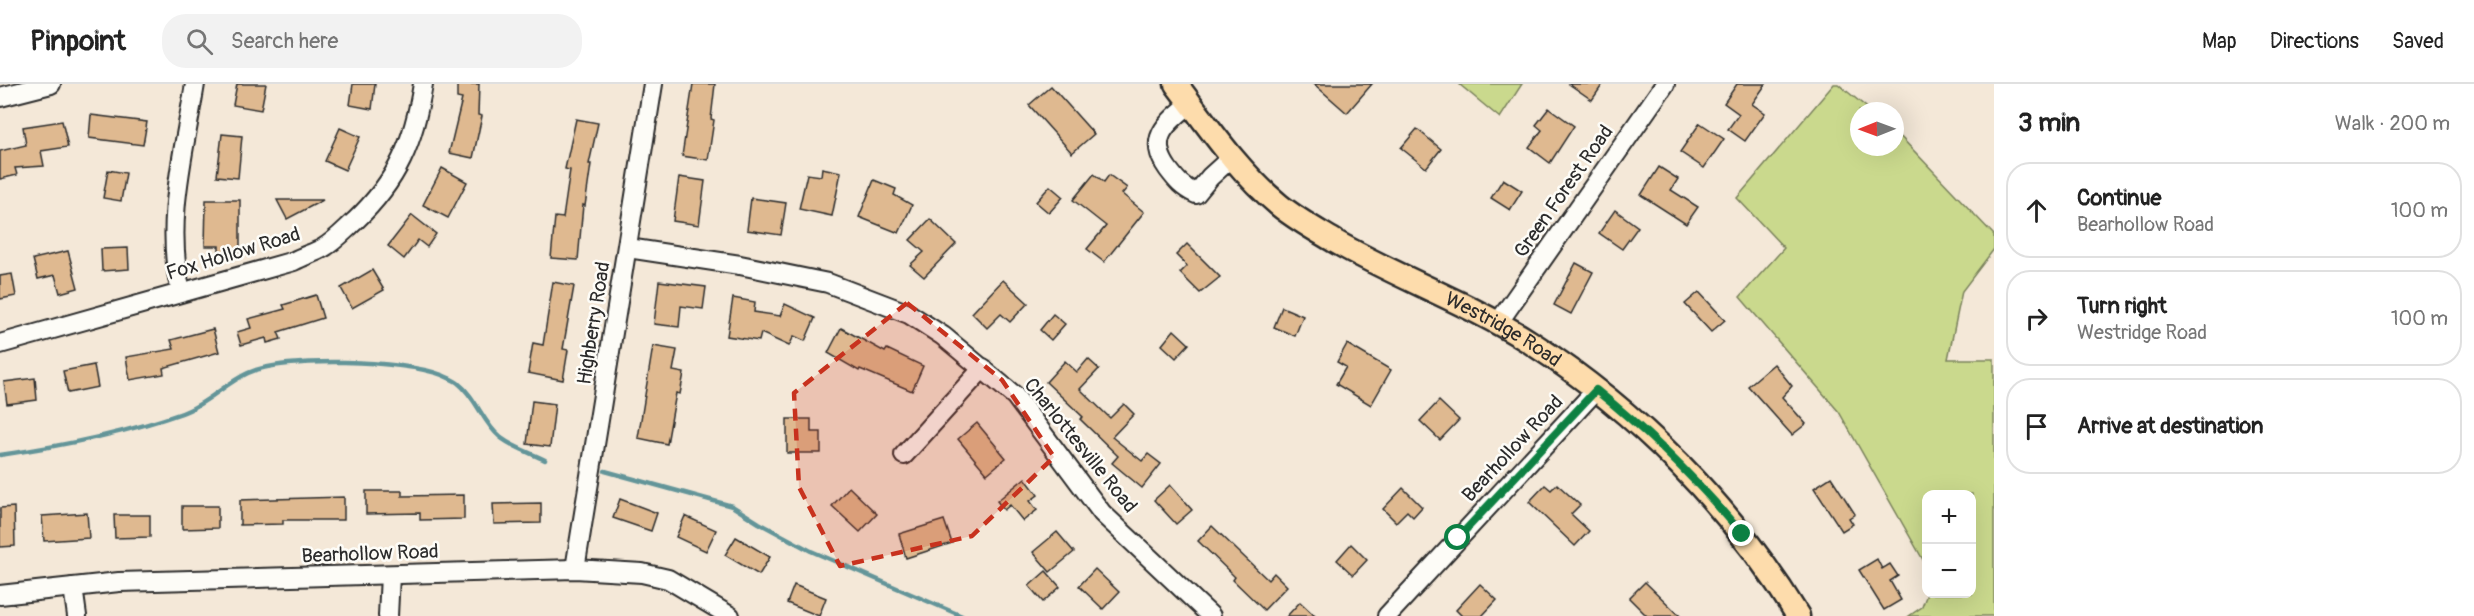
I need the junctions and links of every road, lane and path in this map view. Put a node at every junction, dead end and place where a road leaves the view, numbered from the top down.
1 (51, 84) edge
2 (423, 84) edge
3 (653, 84) edge
4 (1176, 84) edge
5 (1665, 84) edge
6 (190, 85) edge
7 (3, 92) edge
8 (1191, 103) junction
9 (1232, 157) junction
10 (628, 248) junction
11 (181, 292) junction
12 (1498, 323) junction
13 (0, 344) edge
14 (984, 368) junction
15 (1596, 390) junction
16 (904, 455) dead end
17 (575, 569) junction
18 (390, 575) junction
19 (73, 587) junction
20 (0, 595) edge
21 (77, 616) edge
22 (387, 616) edge
23 (730, 616) edge
24 (1211, 616) edge
25 (1387, 616) edge
26 (1798, 616) edge

1 - 7 street
2 - 11 street, Fox Hollow Road
3 - 10 street, Highberry Road
4 - 8 main road, Westridge Road
5 - 12 street, Green Forest Road
6 - 11 street
8 - 9 main road, Westridge Road
8 - 9 street
9 - 12 main road, Westridge Road
10 - 14 street, Charlottesville Road
10 - 17 street, Highberry Road
11 - 13 street, Fox Hollow Road
12 - 15 main road, Westridge Road
14 - 16 street
14 - 24 street, Charlottesville Road
15 - 25 street, Bearhollow Road
15 - 26 main road, Westridge Road
17 - 18 street, Bearhollow Road
17 - 23 street, Bearhollow Road
18 - 19 street, Bearhollow Road
18 - 22 street
19 - 20 street, Bearhollow Road
19 - 21 street

